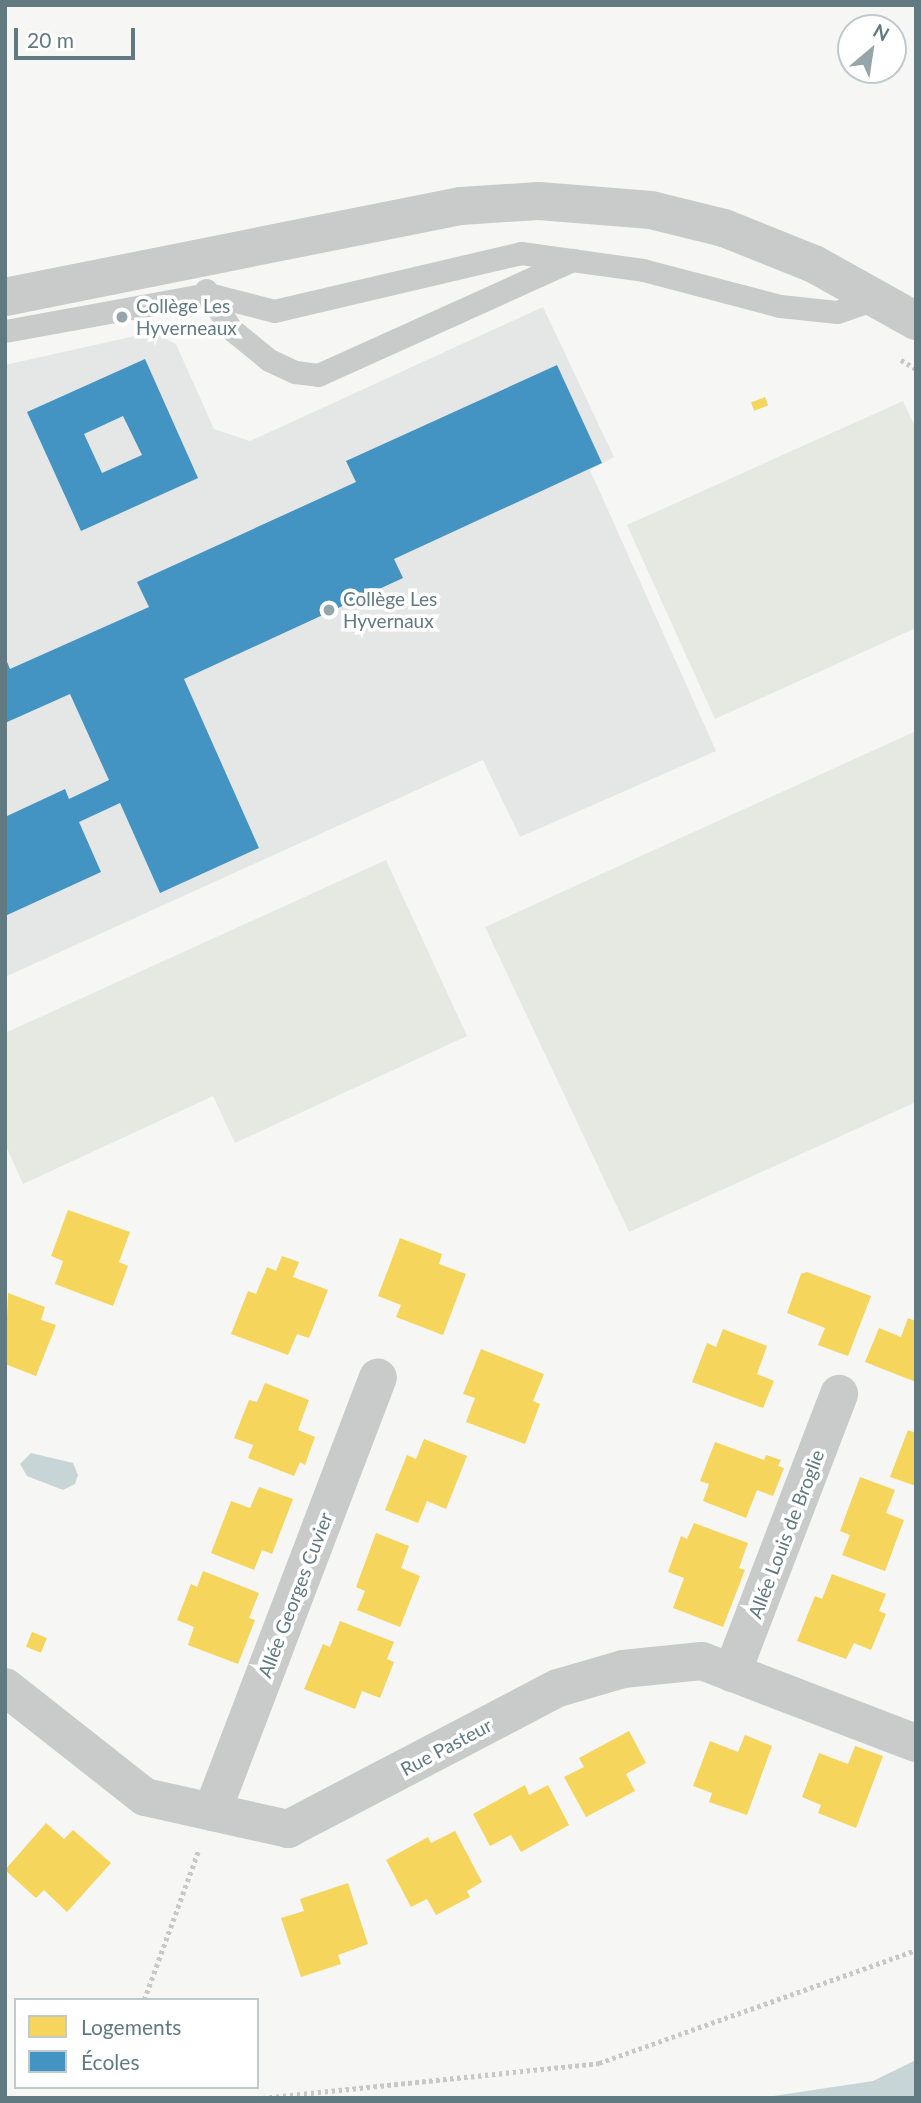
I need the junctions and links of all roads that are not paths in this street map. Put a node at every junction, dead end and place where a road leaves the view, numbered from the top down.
1 (573, 260) junction
2 (202, 277) junction
3 (5, 297) edge
4 (875, 299) junction
5 (916, 321) edge
6 (5, 331) edge
7 (377, 1378) dead end
8 (839, 1394) dead end
9 (733, 1673) junction
10 (5, 1688) edge
11 (916, 1743) edge
12 (212, 1812) junction

1 - 2 lane
1 - 2 lane
1 - 4 lane
2 - 3 street
2 - 4 street
2 - 6 lane
4 - 5 street
7 - 12 street, Allée Georges Cuvier
8 - 9 street, Allée Louis de Broglie
9 - 11 street, Rue Pasteur
9 - 12 street, Rue Pasteur
10 - 12 street, Rue Pasteur

